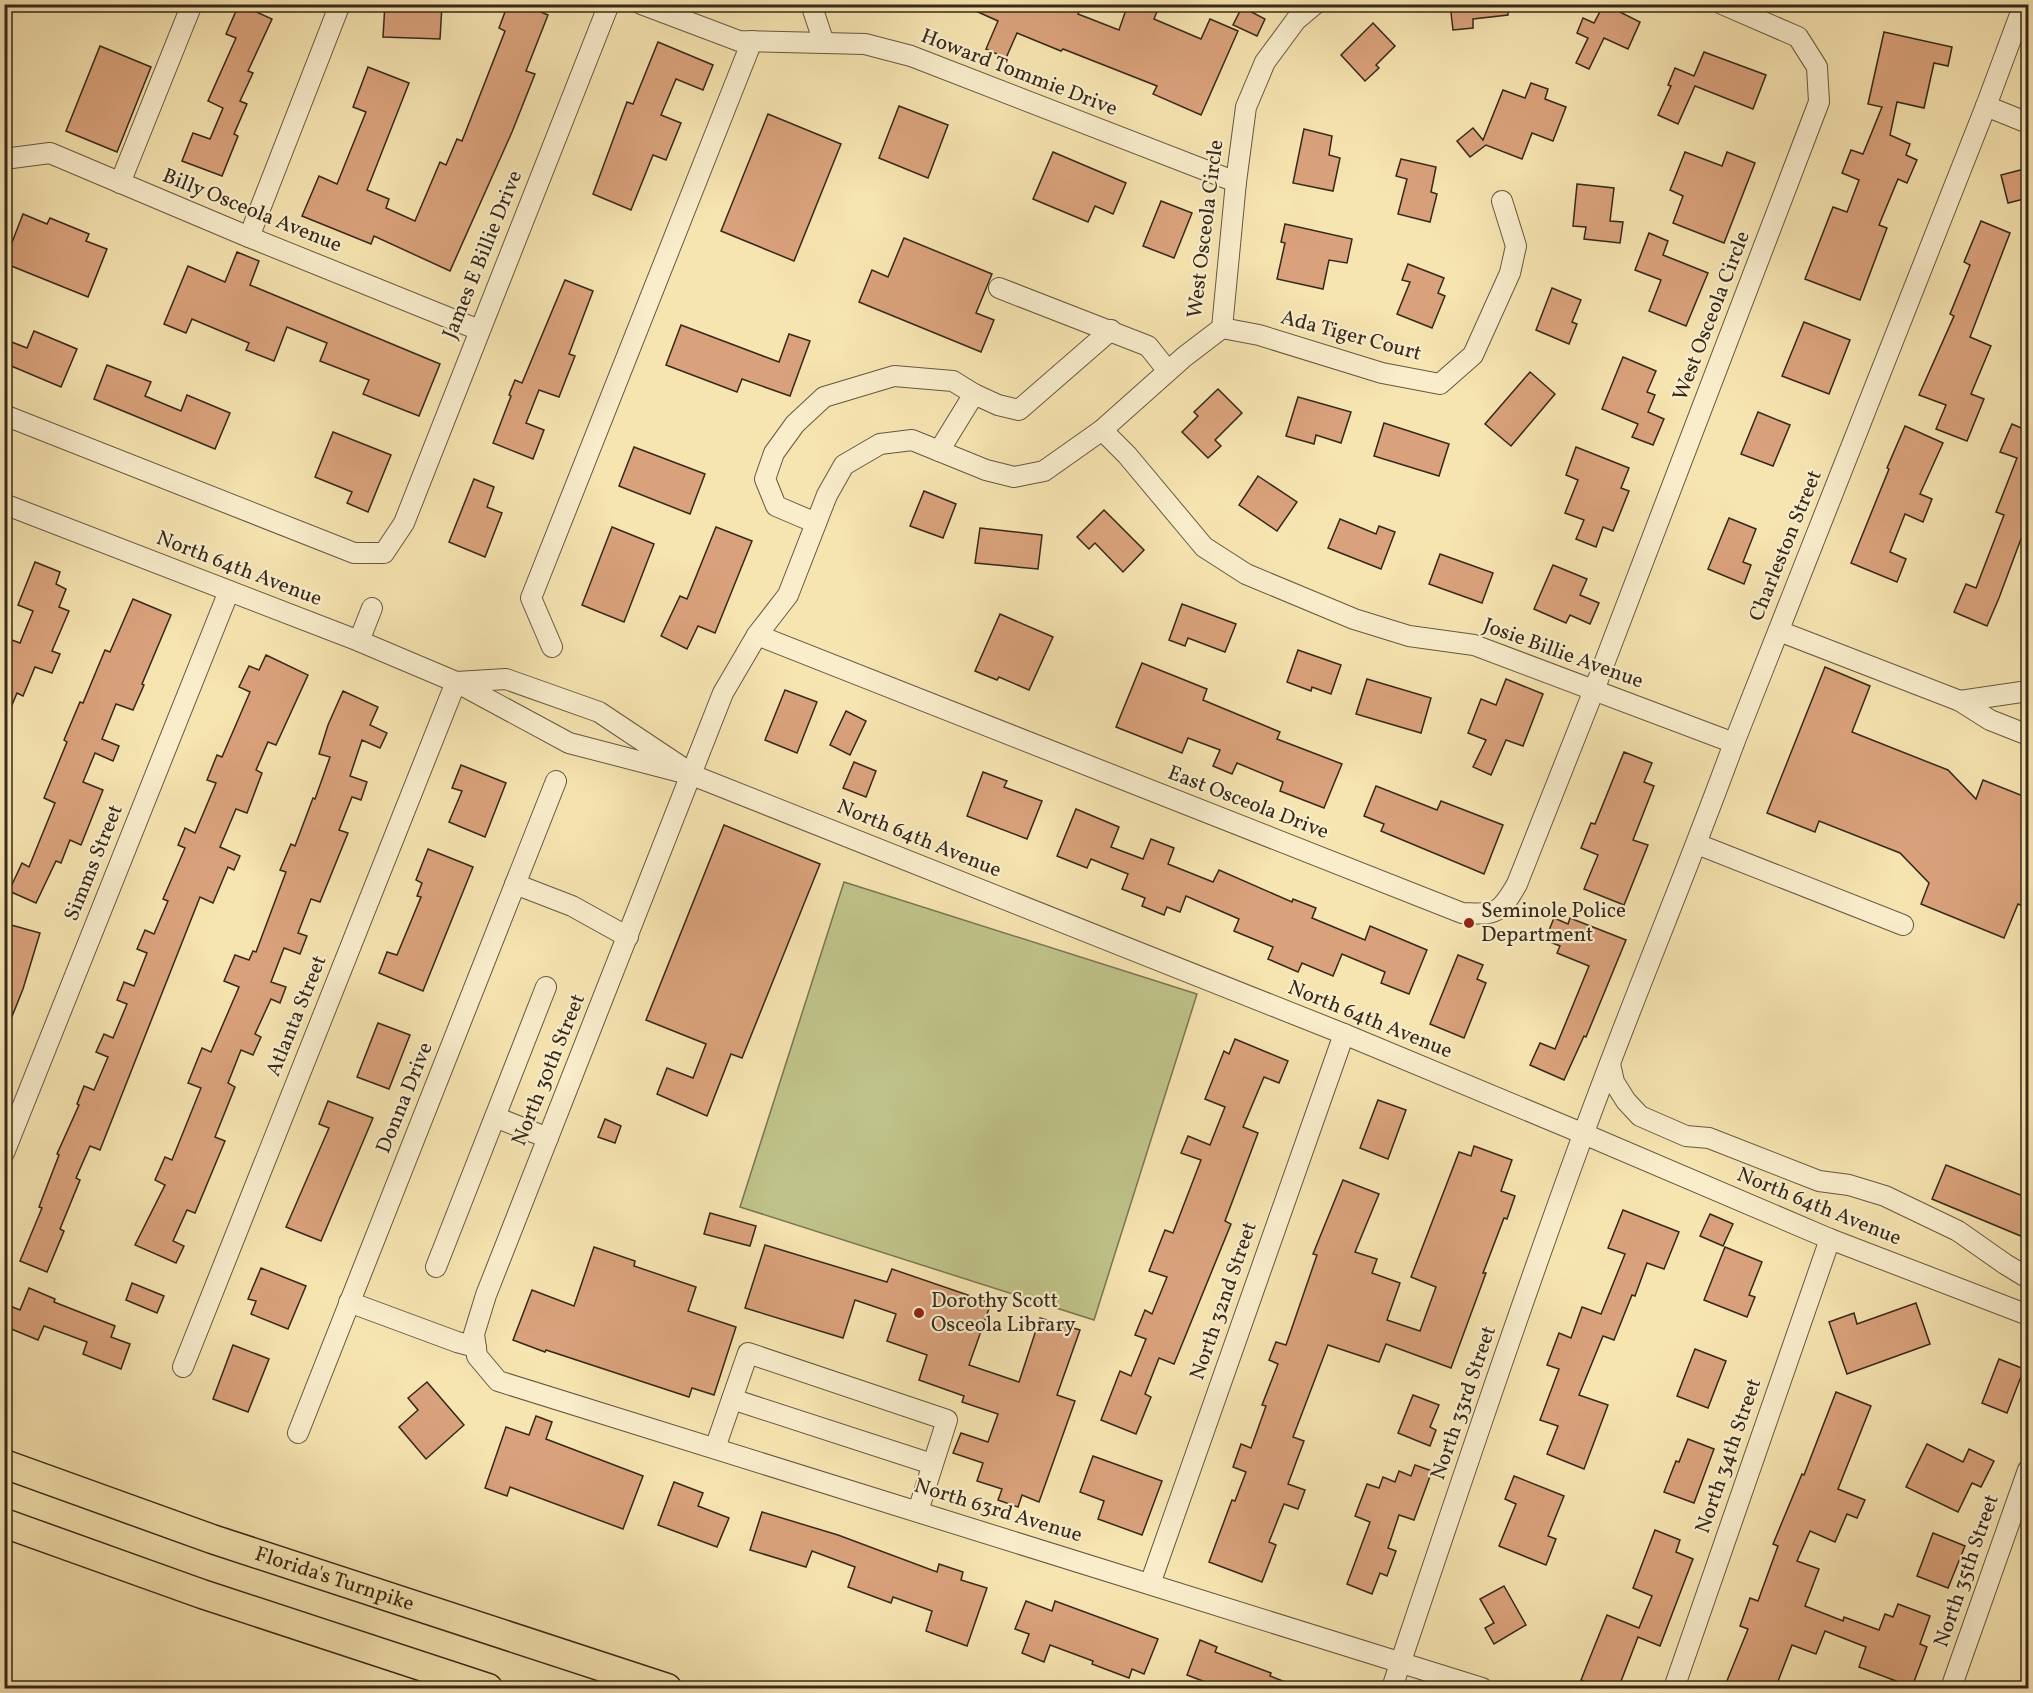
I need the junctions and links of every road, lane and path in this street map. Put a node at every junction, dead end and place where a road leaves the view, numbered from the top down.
1 (192, 4) edge
2 (340, 4) edge
3 (609, 4) edge
4 (641, 4) edge
5 (811, 4) edge
6 (1315, 4) edge
7 (1722, 4) edge
8 (2024, 4) edge
9 (752, 41) junction
10 (824, 43) junction
11 (1986, 106) junction
12 (2028, 123) edge
13 (4, 159) edge
14 (1236, 182) junction
15 (120, 183) junction
16 (1502, 201) dead end
17 (249, 237) junction
18 (999, 288) dead end
19 (1222, 328) junction
20 (479, 330) junction
21 (1111, 330) junction
22 (1168, 371) junction
23 (974, 394) junction
24 (4, 415) edge
25 (1101, 430) junction
26 (939, 451) junction
27 (4, 504) edge
28 (816, 523) junction
29 (229, 591) junction
30 (372, 608) dead end
31 (1779, 631) junction
32 (757, 635) junction
33 (359, 640) junction
34 (552, 647) dead end
35 (456, 682) junction
36 (1594, 690) junction
37 (2028, 691) edge
38 (1960, 701) junction
39 (2028, 735) edge
40 (1734, 743) junction
41 (692, 775) junction
42 (556, 781) dead end
43 (1697, 844) junction
44 (515, 884) junction
45 (1903, 925) dead end
46 (628, 937) junction
47 (546, 987) dead end
48 (1344, 1034) junction
49 (1610, 1064) junction
50 (1594, 1105) joint
51 (495, 1117) junction
52 (1584, 1134) junction
53 (548, 1138) junction
54 (4, 1153) edge
55 (1830, 1239) junction
56 (436, 1267) dead end
57 (2028, 1278) edge
58 (349, 1302) junction
59 (2028, 1315) edge
60 (476, 1347) junction
61 (183, 1367) dead end
62 (732, 1399) junction
63 (298, 1432) dead end
64 (715, 1448) junction
65 (4, 1464) edge
66 (932, 1464) junction
67 (2028, 1470) edge
68 (918, 1511) junction
69 (4, 1523) edge
70 (1150, 1584) junction
71 (1400, 1663) junction
72 (488, 1689) edge
73 (667, 1689) edge
74 (1392, 1689) edge
75 (1482, 1689) edge
76 (1674, 1689) edge
77 (1951, 1689) edge

1 - 15 street
2 - 17 street
3 - 20 street, James E Billie Drive
4 - 9 street, Howard Tommie Drive
5 - 10 street
6 - 14 street, West Osceola Circle
7 - 36 street, West Osceola Circle
8 - 11 street, Charleston Street
9 - 10 street, Howard Tommie Drive
9 - 34 street
10 - 14 street, Howard Tommie Drive
11 - 12 street
11 - 31 street, Charleston Street
13 - 15 street, Billy Osceola Avenue
14 - 19 street, West Osceola Circle
15 - 17 street, Billy Osceola Avenue
16 - 19 street, Ada Tiger Court
17 - 20 street, Billy Osceola Avenue
18 - 21 street
19 - 22 street, West Osceola Circle
20 - 24 street, James E Billie Drive
21 - 22 street
21 - 23 street
22 - 25 street, West Osceola Circle
23 - 26 street
23 - 28 street
25 - 26 street
25 - 36 street, Josie Billie Avenue
26 - 28 street
27 - 29 street, North 64th Avenue
28 - 32 street
29 - 33 street, North 64th Avenue
29 - 54 street, Simms Street
30 - 33 street
31 - 38 street
31 - 40 street, Charleston Street
32 - 36 street, East Osceola Drive
32 - 41 street
33 - 35 street, North 64th Avenue
35 - 41 street, North 64th Avenue
35 - 41 street, North 64th Avenue
35 - 61 street, Atlanta Street
36 - 40 street, Josie Billie Avenue
37 - 38 street
38 - 39 street
40 - 43 street, Charleston Street
41 - 46 street, North 30th Street
41 - 48 street, North 64th Avenue
42 - 44 street, Donna Drive
43 - 45 street
43 - 49 street, Charleston Street
44 - 46 street
44 - 58 street, Donna Drive
46 - 53 street, North 30th Street
47 - 51 street
48 - 52 street, North 64th Avenue
48 - 70 street, North 32nd Street
49 - 50 street, Charleston Street
49 - 57 street
50 - 52 street, North 33rd Street
51 - 53 street
51 - 56 street
52 - 55 street, North 64th Avenue
52 - 71 street, North 33rd Street
53 - 60 street, North 30th Street
55 - 59 street, North 64th Avenue
55 - 76 street, North 34th Street
58 - 60 street
58 - 63 street, Donna Drive
60 - 64 street, North 63rd Avenue
62 - 64 street
62 - 66 street
62 - 66 street
64 - 68 street, North 63rd Avenue
65 - 73 highway, Florida's Turnpike
66 - 68 street
67 - 77 street, North 35th Street
68 - 70 street, North 63rd Avenue
69 - 72 highway
70 - 71 street, North 63rd Avenue
71 - 74 street, North 33rd Street
71 - 75 street, North 63rd Avenue

